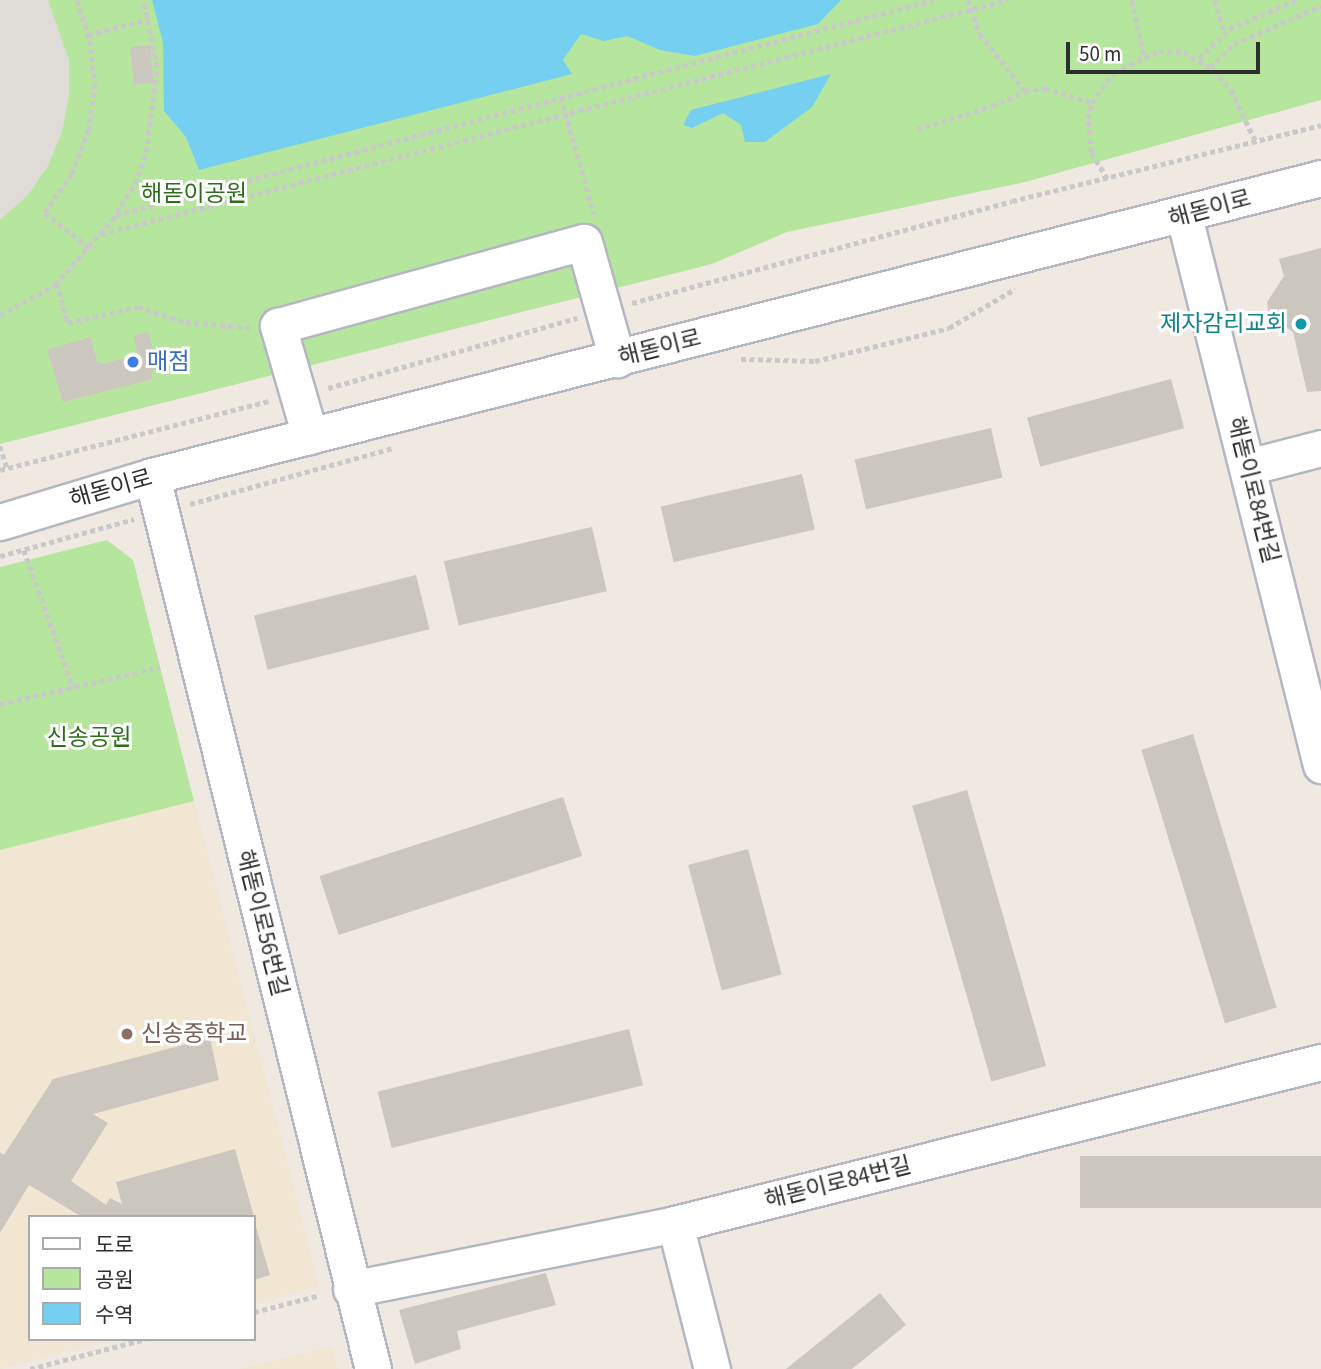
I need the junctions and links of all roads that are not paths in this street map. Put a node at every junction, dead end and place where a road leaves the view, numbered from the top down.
1 (1321, 178) edge
2 (1184, 216) junction
3 (617, 359) junction
4 (310, 436) junction
5 (1321, 448) edge
6 (1248, 467) junction
7 (152, 476) junction
8 (0, 522) edge
9 (1321, 765) edge
10 (1321, 1062) edge
11 (675, 1224) junction
12 (336, 1292) junction
13 (373, 1369) edge
14 (712, 1369) edge

1 - 2 street, 해돋이로
2 - 3 street, 해돋이로
2 - 6 street, 해돋이로84번길
3 - 4 street, 해돋이로
3 - 4 street
4 - 7 street, 해돋이로
5 - 6 street
6 - 9 street, 해돋이로84번길
7 - 8 street, 해돋이로
7 - 12 street, 해돋이로56번길
10 - 11 street, 해돋이로84번길
11 - 12 street, 해돋이로84번길
11 - 14 street
12 - 13 street, 해돋이로56번길

